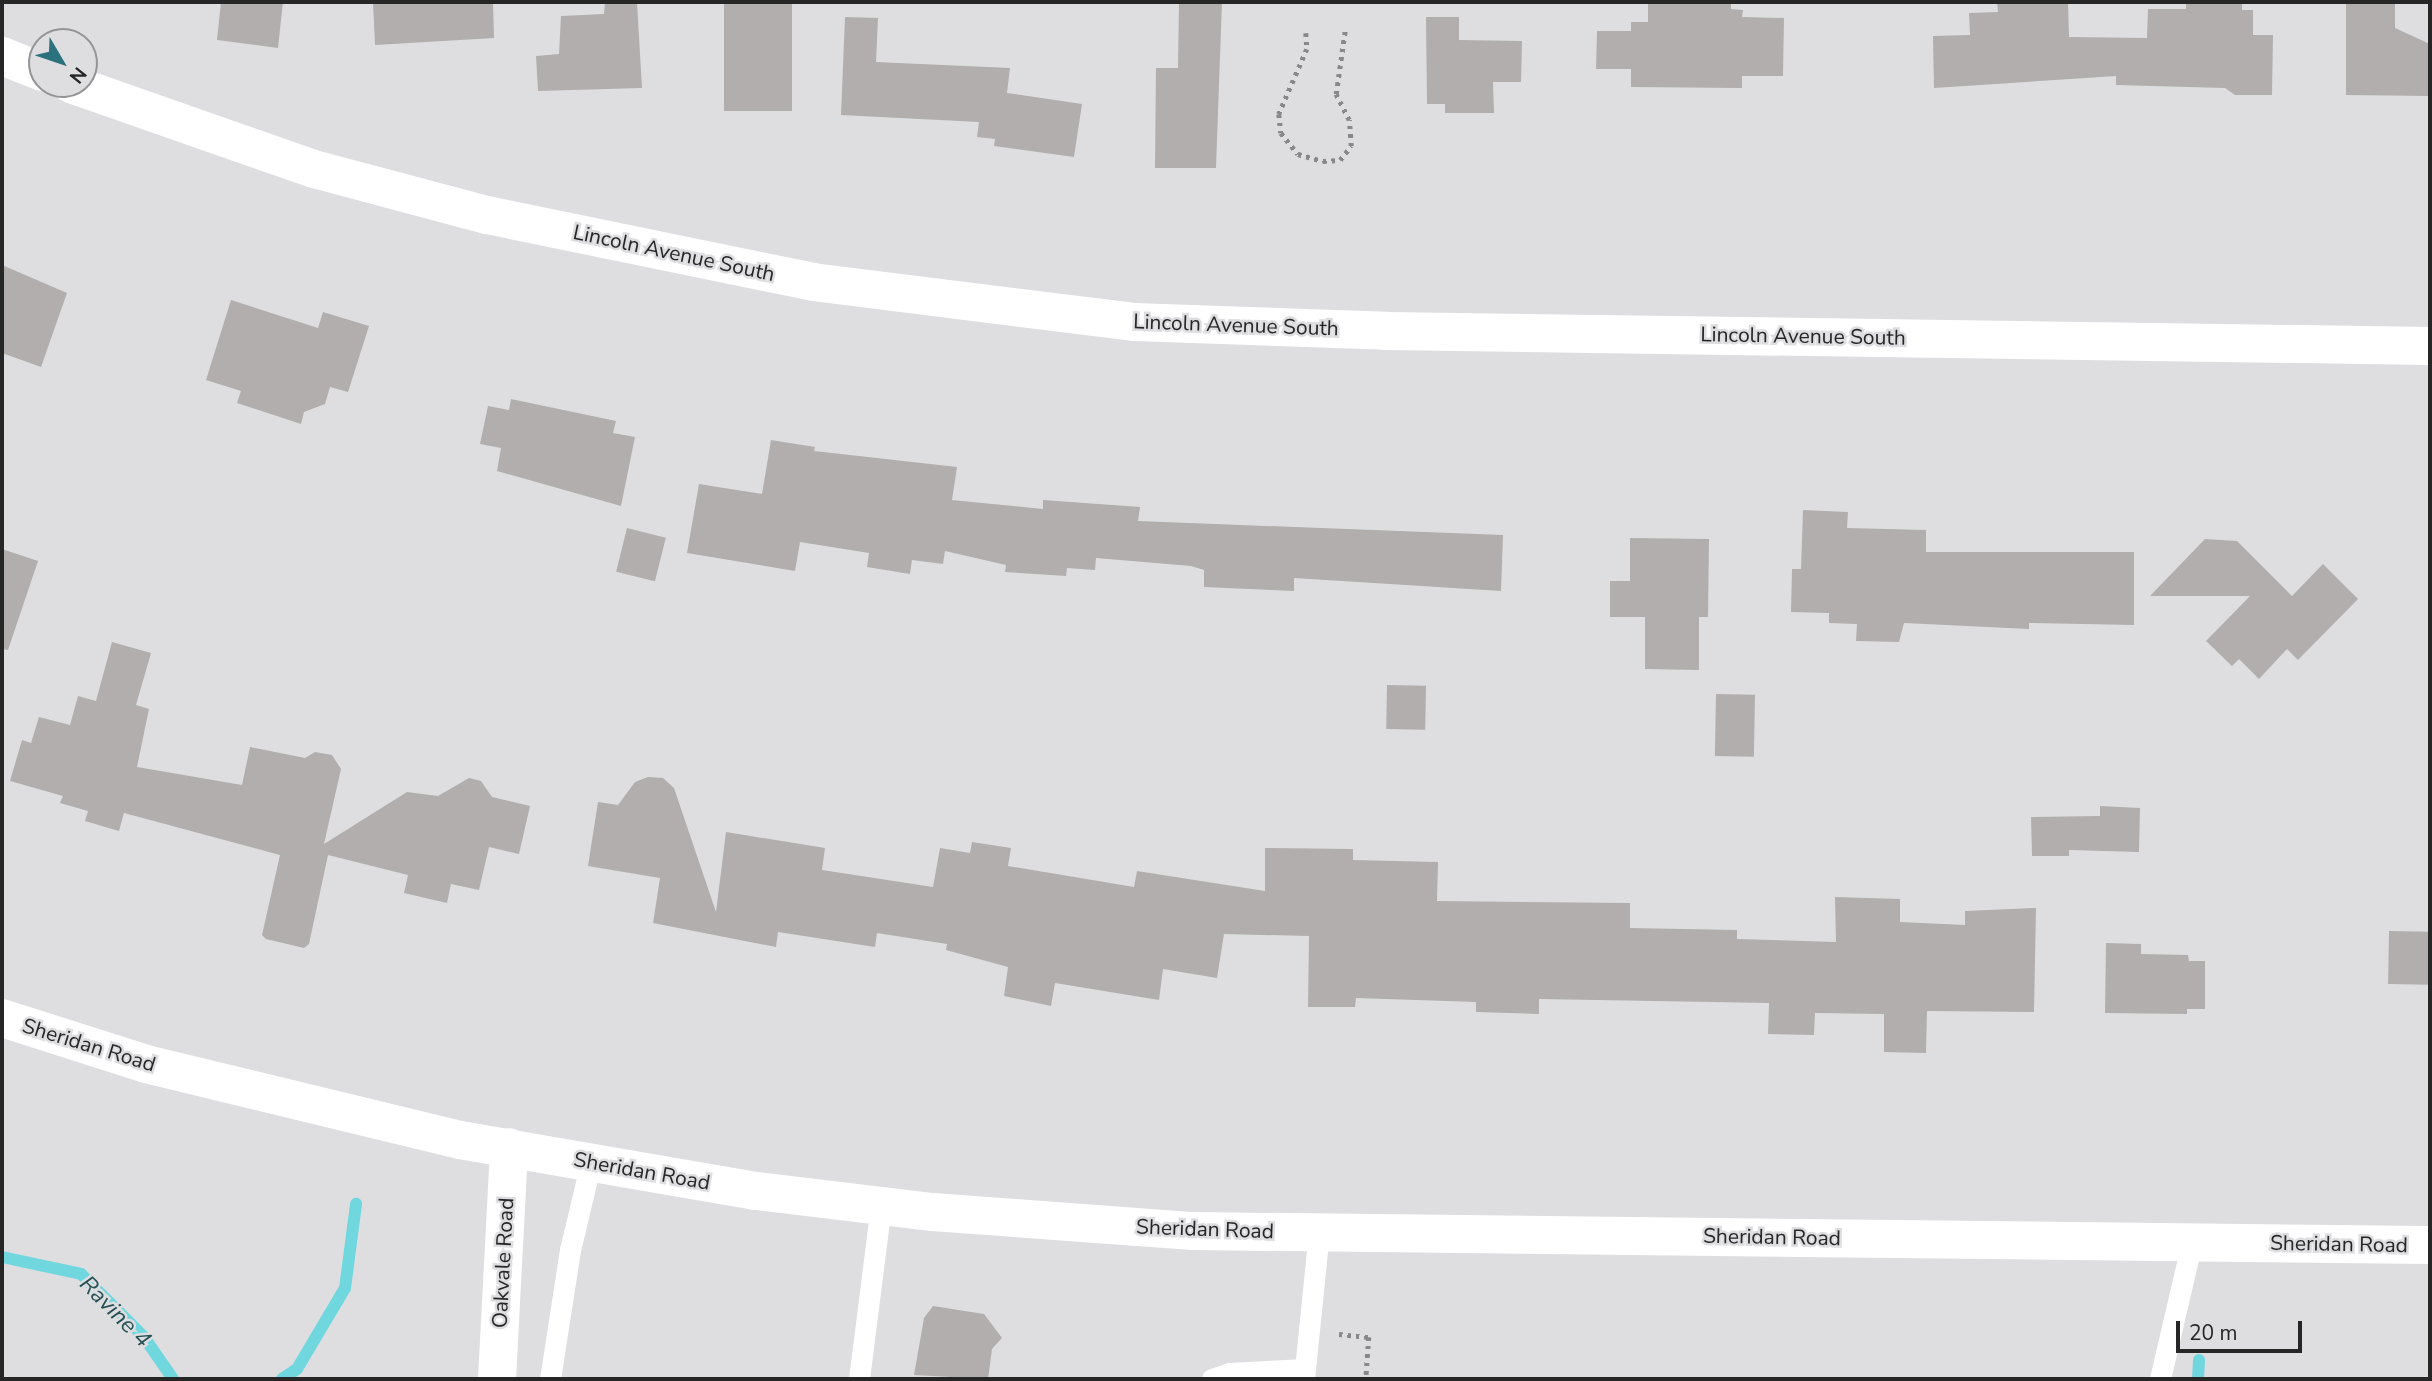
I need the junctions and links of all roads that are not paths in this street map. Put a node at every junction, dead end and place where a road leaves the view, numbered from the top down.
1 (2, 56) edge
2 (28, 66) edge
3 (98, 93) edge
4 (2430, 346) edge
5 (2, 1018) edge
6 (509, 1147) junction
7 (591, 1162) junction
8 (881, 1206) junction
9 (1319, 1232) junction
10 (2192, 1242) junction
11 (2430, 1245) edge
12 (1305, 1374) edge
13 (497, 1379) edge
14 (550, 1379) edge
15 (859, 1379) edge
16 (1212, 1379) edge
17 (2160, 1379) edge

1 - 2 street
3 - 4 street, Lincoln Avenue South
5 - 6 street, Sheridan Road
6 - 7 street, Sheridan Road
6 - 13 street, Oakvale Road
7 - 8 street, Sheridan Road
7 - 14 lane
8 - 9 street, Sheridan Road
8 - 15 lane
9 - 10 street, Sheridan Road
9 - 12 lane
10 - 11 street, Sheridan Road
10 - 17 lane
12 - 16 lane

